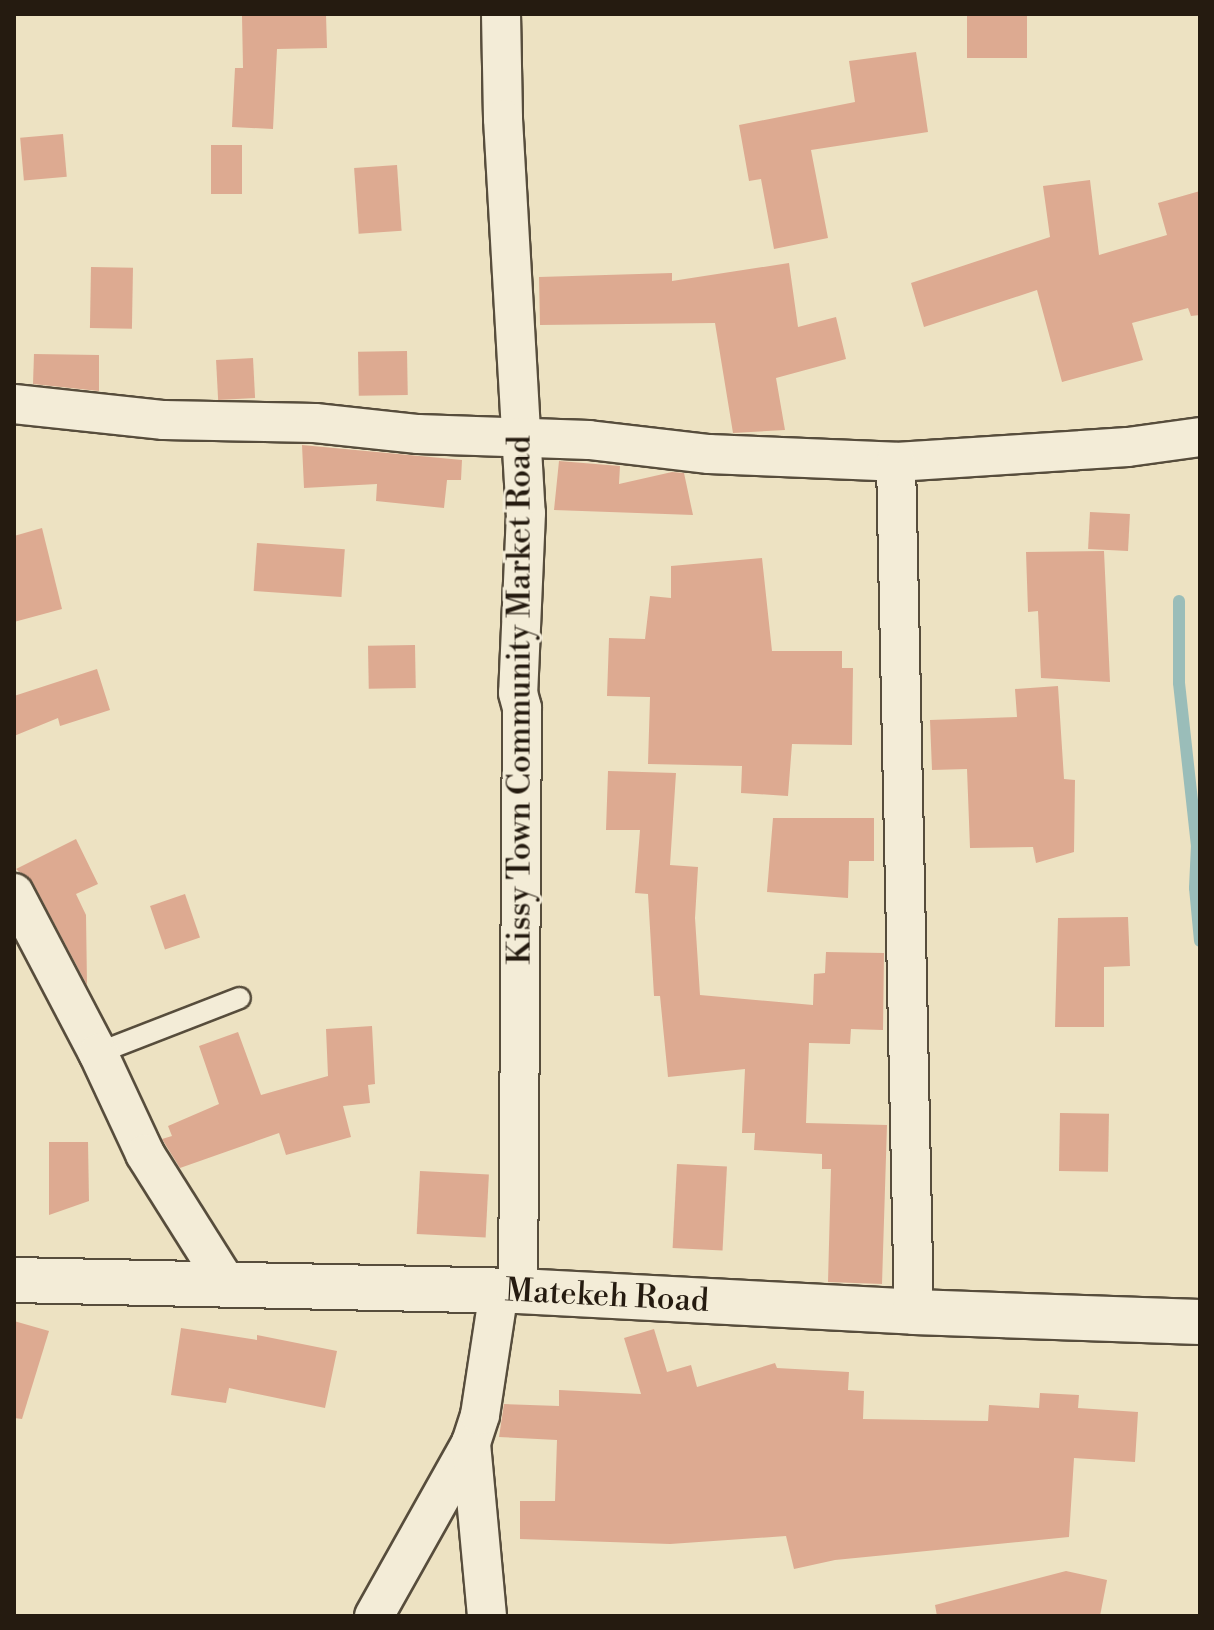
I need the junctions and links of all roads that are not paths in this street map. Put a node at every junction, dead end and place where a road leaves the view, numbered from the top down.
1 (501, 14) edge
2 (14, 404) edge
3 (521, 435) junction
4 (1200, 437) edge
5 (896, 462) junction
6 (14, 893) edge
7 (240, 998) dead end
8 (98, 1053) junction
9 (14, 1280) edge
10 (227, 1284) junction
11 (508, 1291) junction
12 (914, 1312) junction
13 (1200, 1322) edge
14 (471, 1443) junction
15 (374, 1616) edge
16 (487, 1616) edge

1 - 3 street, Kissy Town Community Market Road
2 - 3 street
3 - 5 street
3 - 11 street, Kissy Town Community Market Road
4 - 5 street
5 - 12 street
6 - 8 street
7 - 8 lane
8 - 10 street
9 - 10 street, Matekeh Road
10 - 11 street, Matekeh Road
11 - 12 street, Matekeh Road
11 - 14 street, Kissy Town Community Market Road
12 - 13 street, Matekeh Road
14 - 15 street
14 - 16 street

